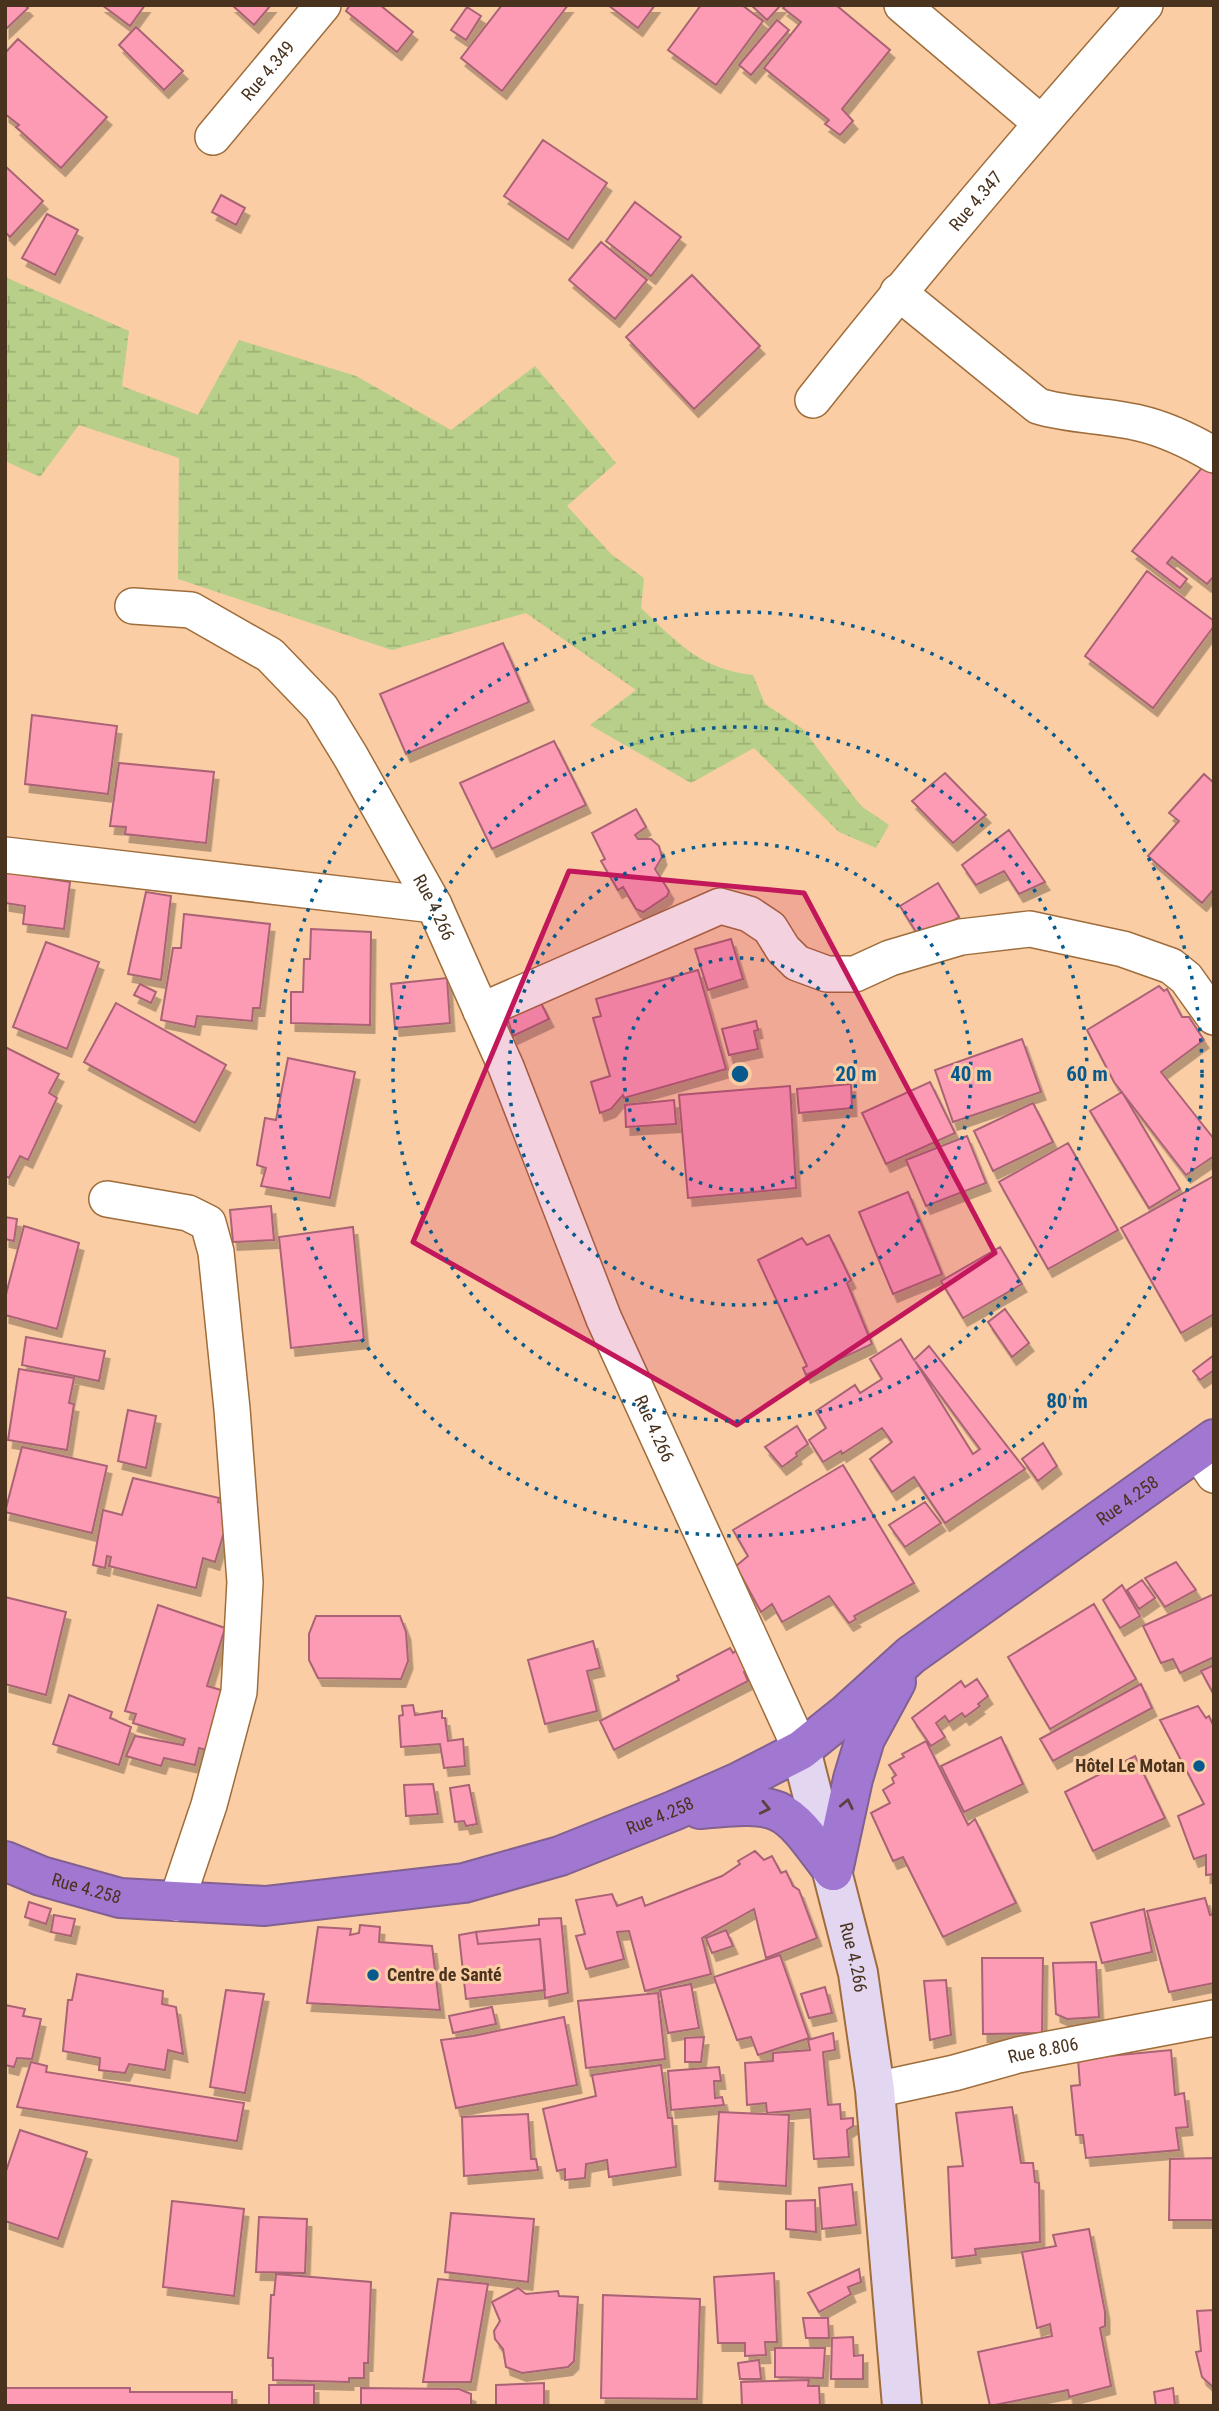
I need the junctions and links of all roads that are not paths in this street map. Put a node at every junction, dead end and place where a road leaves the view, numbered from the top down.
1 (323, 5) edge
2 (902, 5) edge
3 (1145, 5) edge
4 (1041, 123) junction
5 (213, 138) dead end
6 (898, 292) junction
7 (813, 400) dead end
8 (1214, 456) edge
9 (133, 606) dead end
10 (5, 855) edge
11 (433, 905) junction
12 (481, 1011) junction
13 (1214, 1017) edge
14 (107, 1199) dead end
15 (1209, 1455) edge
16 (911, 1655) junction
17 (801, 1749) junction
18 (673, 1811) junction
19 (5, 1861) edge
20 (833, 1871) junction
21 (176, 1903) junction
22 (1214, 2018) edge
23 (875, 2090) junction
24 (902, 2406) edge

1 - 5 street, Rue 4.349
2 - 4 street
3 - 4 street, Rue 4.347
4 - 6 street, Rue 4.347
6 - 7 street, Rue 4.347
6 - 8 street
9 - 11 street, Rue 4.266
10 - 11 street
11 - 12 street, Rue 4.266
12 - 13 street
12 - 17 street, Rue 4.266
14 - 21 street
15 - 16 highway, Rue 4.258
16 - 17 highway, Rue 4.258
20 -> 16 highway
17 - 18 highway, Rue 4.258
17 - 20 street, Rue 4.266
18 -> 20 highway
18 - 21 highway, Rue 4.258
19 - 21 highway, Rue 4.258
20 - 23 street, Rue 4.266
22 - 23 street, Rue 8.806
23 - 24 street, Rue 4.266

